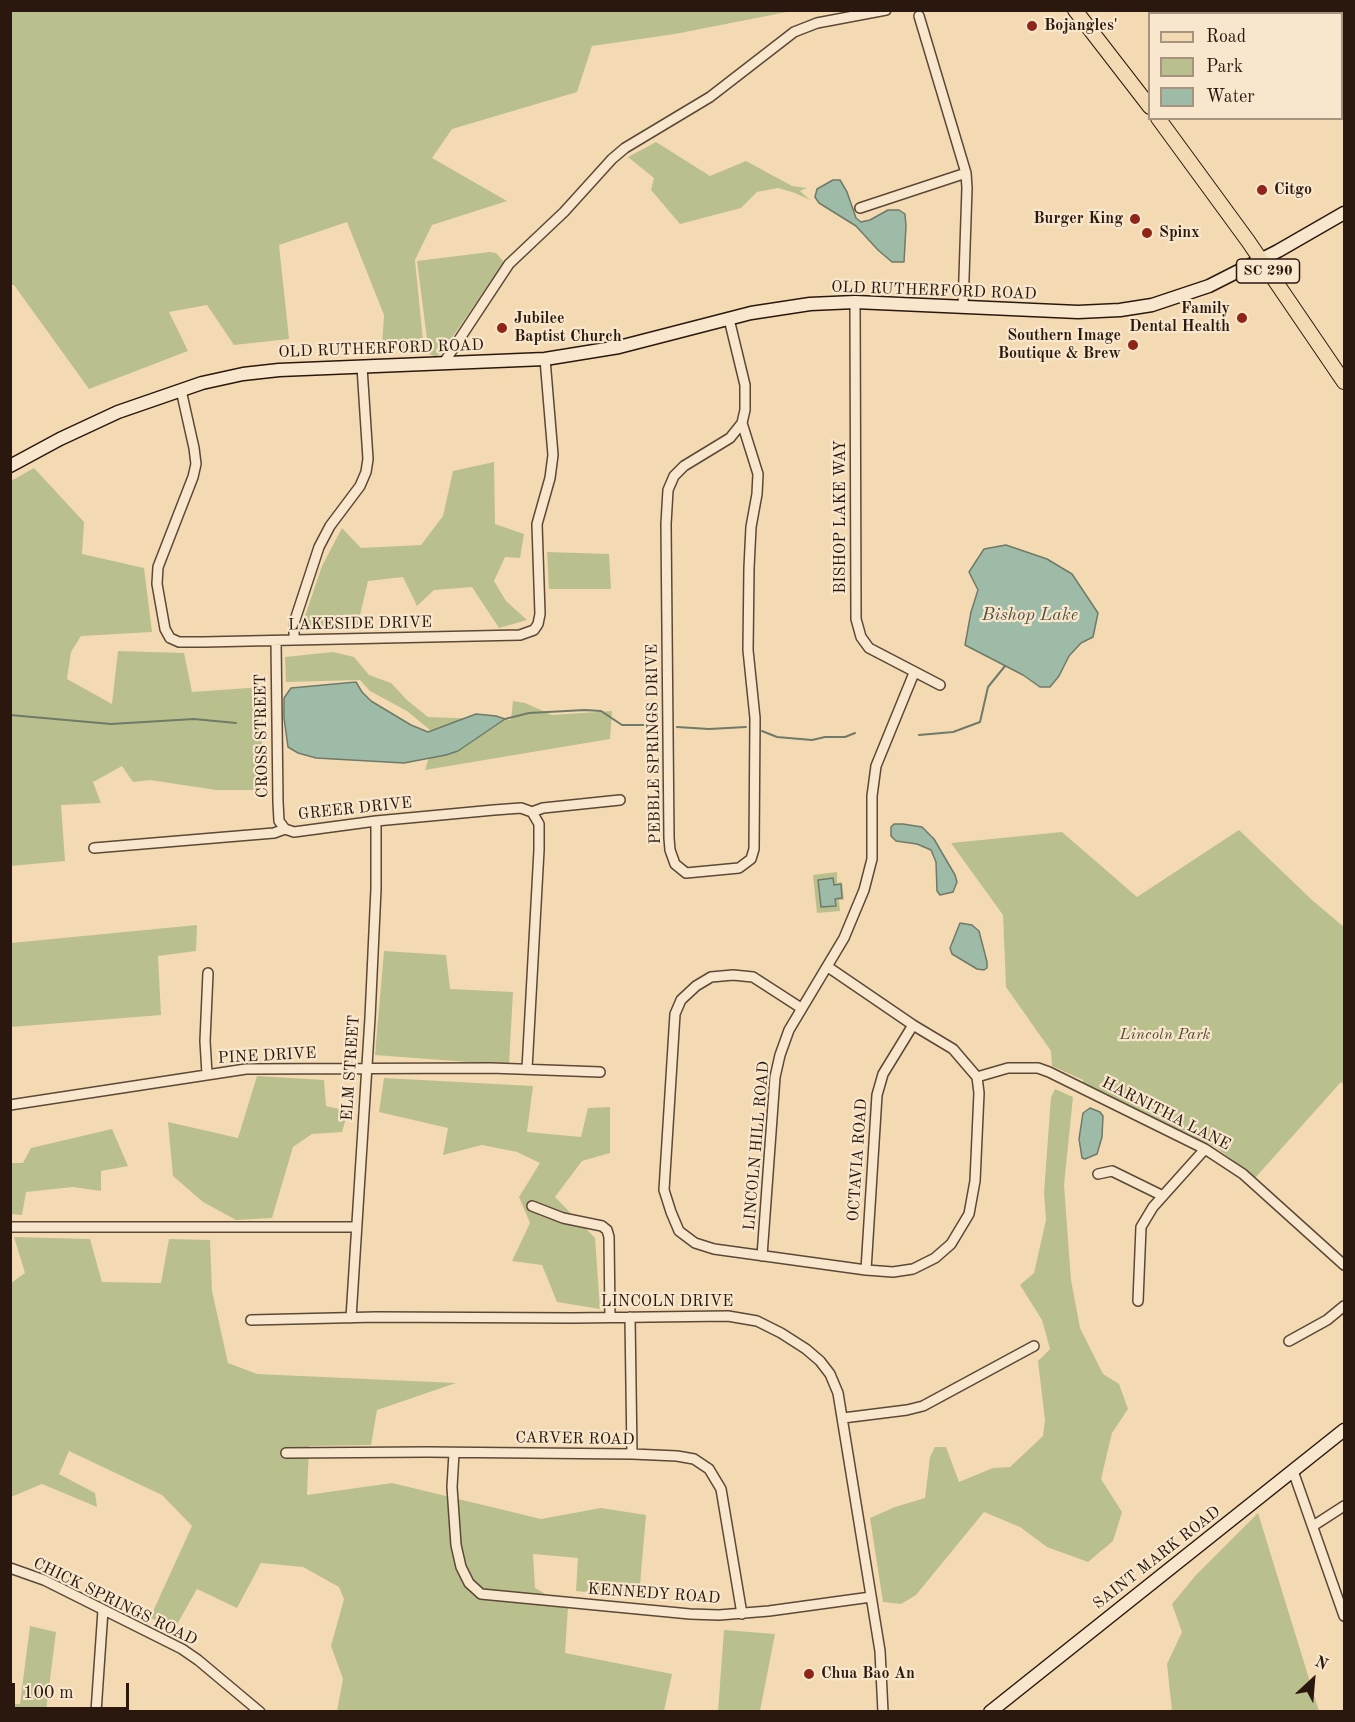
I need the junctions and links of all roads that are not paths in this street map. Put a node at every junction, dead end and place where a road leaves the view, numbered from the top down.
1 (886, 10) edge
2 (1075, 10) edge
3 (919, 16) dead end
4 (1148, 106) edge
5 (1159, 120) edge
6 (966, 172) junction
7 (860, 207) dead end
8 (1344, 213) edge
9 (1261, 260) junction
10 (855, 302) junction
11 (963, 307) junction
12 (729, 319) junction
13 (545, 359) junction
14 (443, 364) junction
15 (362, 367) junction
16 (1344, 382) edge
17 (180, 390) junction
18 (742, 423) junction
19 (10, 466) edge
20 (294, 640) junction
21 (276, 641) junction
22 (914, 672) junction
23 (940, 685) dead end
24 (620, 800) dead end
25 (532, 812) junction
26 (376, 821) junction
27 (285, 829) junction
28 (94, 848) dead end
29 (828, 967) junction
30 (208, 974) dead end
31 (801, 1008) junction
32 (913, 1025) junction
33 (366, 1068) junction
34 (527, 1069) junction
35 (600, 1072) dead end
36 (207, 1074) junction
37 (977, 1077) junction
38 (10, 1105) edge
39 (1205, 1149) junction
40 (1098, 1174) dead end
41 (1163, 1196) junction
42 (532, 1206) dead end
43 (10, 1227) edge
44 (356, 1227) junction
45 (762, 1256) junction
46 (1344, 1265) edge
47 (866, 1270) junction
48 (1138, 1301) dead end
49 (1344, 1306) edge
50 (610, 1317) junction
51 (630, 1317) junction
52 (351, 1318) junction
53 (251, 1320) dead end
54 (1289, 1341) dead end
55 (1034, 1346) dead end
56 (843, 1419) junction
57 (1344, 1430) edge
58 (454, 1453) junction
59 (286, 1454) dead end
60 (632, 1454) junction
61 (1293, 1471) junction
62 (1344, 1506) edge
63 (1312, 1526) junction
64 (10, 1568) edge
65 (871, 1597) junction
66 (103, 1610) junction
67 (742, 1614) junction
68 (1344, 1616) edge
69 (96, 1712) edge
70 (261, 1712) edge
71 (883, 1712) edge
72 (990, 1712) edge

1 - 14 street
2 - 4 main road
3 - 6 street
5 - 9 main road, SC 290
6 - 7 street
6 - 11 street
8 - 9 street, OLD RUTHERFORD ROAD
9 - 11 street, OLD RUTHERFORD ROAD
9 - 16 main road, SC 290
10 - 11 street, OLD RUTHERFORD ROAD
10 - 12 street, OLD RUTHERFORD ROAD
10 - 22 street, BISHOP LAKE WAY
12 - 13 street, OLD RUTHERFORD ROAD
12 - 18 street, PEBBLE SPRINGS DRIVE
13 - 14 street, OLD RUTHERFORD ROAD
13 - 20 street, LAKESIDE DRIVE
14 - 15 street, OLD RUTHERFORD ROAD
15 - 17 street, OLD RUTHERFORD ROAD
15 - 20 street
17 - 19 street, OLD RUTHERFORD ROAD
17 - 21 street, LAKESIDE DRIVE
18 - 18 street, PEBBLE SPRINGS DRIVE
20 - 21 street, LAKESIDE DRIVE
21 - 27 street, CROSS STREET
22 - 23 street, BISHOP LAKE WAY
22 - 29 street, LINCOLN HILL ROAD
24 - 25 street, GREER DRIVE
25 - 26 street, GREER DRIVE
25 - 34 street
26 - 27 street, GREER DRIVE
26 - 33 street, ELM STREET
27 - 28 street, GREER DRIVE
29 - 31 street, LINCOLN HILL ROAD
29 - 32 street
30 - 36 street
31 - 45 street, LINCOLN HILL ROAD
31 - 45 street
32 - 37 street
32 - 47 street, OCTAVIA ROAD
33 - 34 street, PINE DRIVE
33 - 36 street, PINE DRIVE
33 - 44 street, ELM STREET
34 - 35 street, PINE DRIVE
36 - 38 street, PINE DRIVE
37 - 39 street, HARNITHA LANE
37 - 47 street
39 - 41 street
39 - 46 street, HARNITHA LANE
40 - 41 street
41 - 48 street
42 - 50 street
43 - 44 street
44 - 52 street, ELM STREET
45 - 47 street
49 - 54 street
50 - 51 street, LINCOLN DRIVE
50 - 52 street, LINCOLN DRIVE
51 - 56 street, LINCOLN DRIVE
51 - 60 street
52 - 53 street, LINCOLN DRIVE
55 - 56 street
56 - 65 street, LINCOLN DRIVE
57 - 61 street, SAINT MARK ROAD
58 - 59 street, CARVER ROAD
58 - 60 street, CARVER ROAD
58 - 67 street, KENNEDY ROAD
60 - 67 street, CARVER ROAD
61 - 63 street
61 - 72 street, SAINT MARK ROAD
62 - 63 street
63 - 68 street
64 - 66 street, CHICK SPRINGS ROAD
65 - 67 street, KENNEDY ROAD
65 - 71 street, LINCOLN DRIVE
66 - 69 street
66 - 70 street, CHICK SPRINGS ROAD

